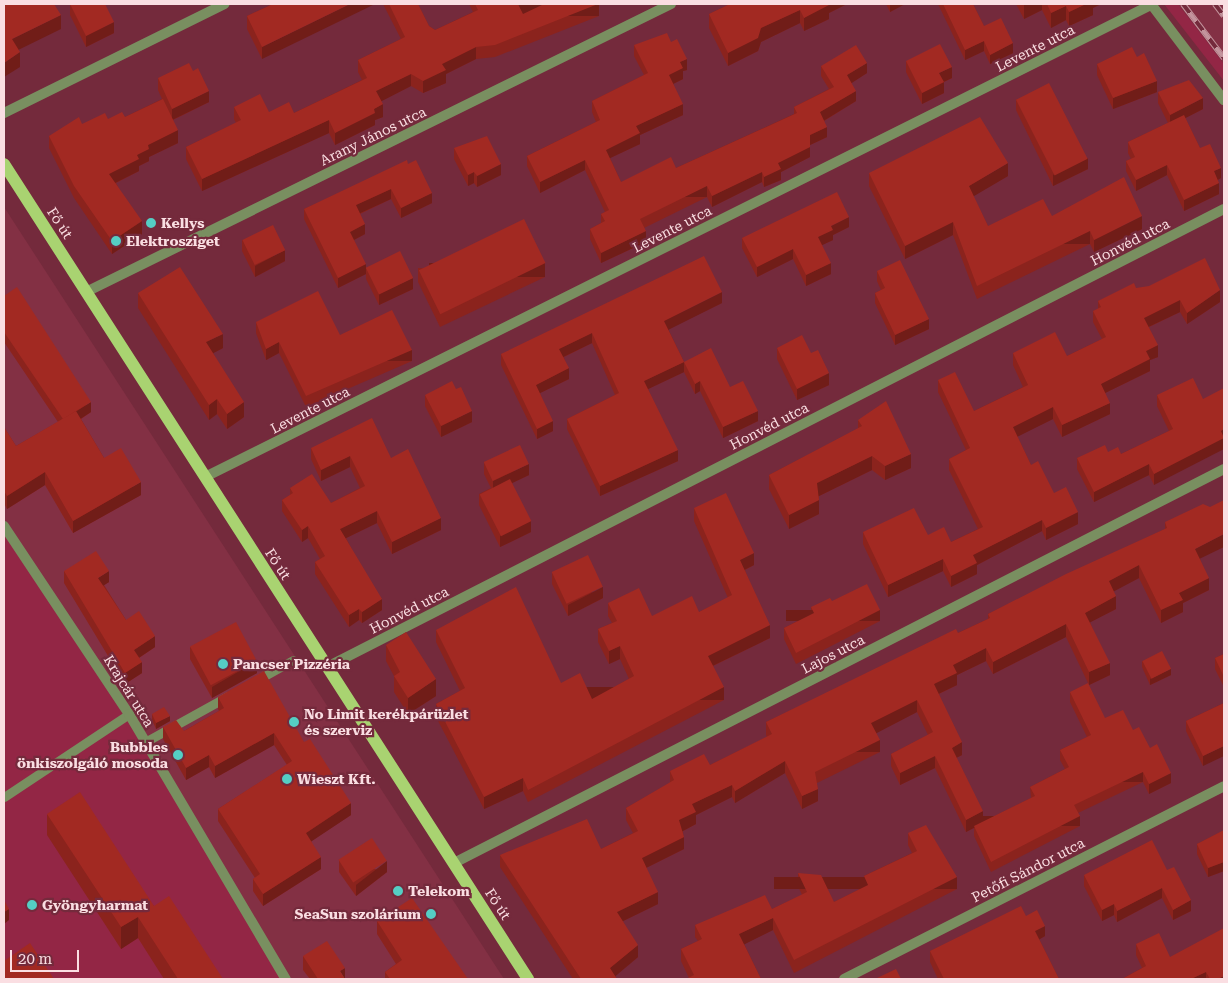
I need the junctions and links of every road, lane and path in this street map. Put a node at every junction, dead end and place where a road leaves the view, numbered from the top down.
1 (225, 4) edge
2 (672, 4) edge
3 (1151, 4) edge
4 (1224, 100) edge
5 (4, 113) edge
6 (4, 164) edge
7 (1224, 209) edge
8 (86, 292) junction
9 (1224, 469) edge
10 (205, 477) junction
11 (4, 526) edge
12 (293, 660) dead end
13 (327, 667) junction
14 (249, 684) edge
15 (241, 689) edge
16 (129, 714) junction
17 (145, 742) junction
18 (1224, 786) edge
19 (4, 798) edge
20 (454, 863) junction
21 (286, 979) edge
22 (528, 979) edge
23 (844, 979) edge

1 - 5 street
2 - 8 street, Arany János utca
3 - 4 street
3 - 10 street, Levente utca
6 - 8 main road, Fő út
7 - 13 street, Honvéd utca
8 - 10 main road, Fő út
9 - 20 street, Lajos utca
10 - 13 main road, Fő út
11 - 16 street, Krajcár utca
12 - 14 lane
13 - 20 main road, Fő út
15 - 17 lane
16 - 17 street, Krajcár utca
16 - 19 lane
17 - 21 street, Krajcár utca
18 - 23 street, Petőfi Sándor utca
20 - 22 main road, Fő út

